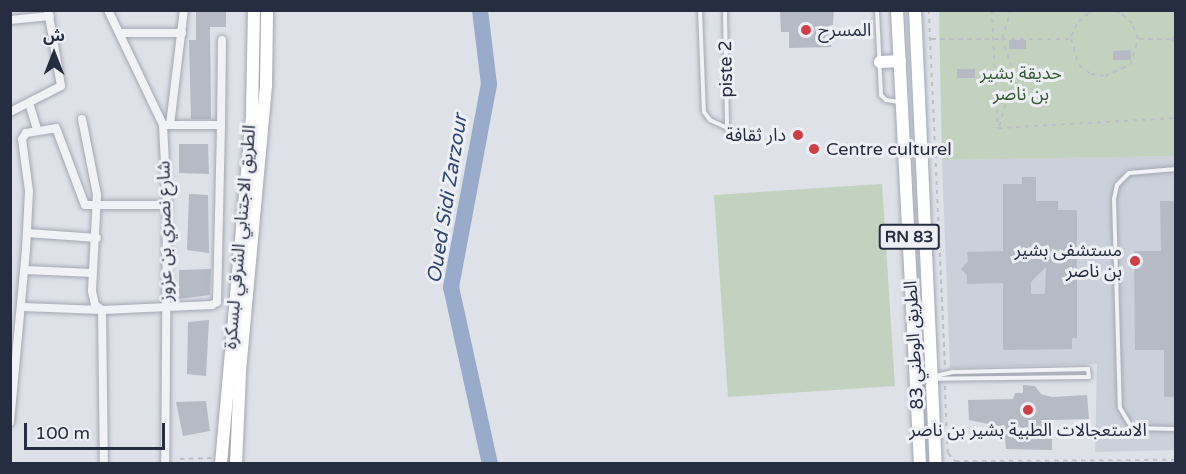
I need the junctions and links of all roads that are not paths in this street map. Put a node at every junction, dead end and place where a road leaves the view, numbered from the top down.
1 (108, 10) edge
2 (184, 10) edge
3 (254, 10) edge
4 (267, 10) edge
5 (700, 10) edge
6 (725, 10) edge
7 (878, 10) edge
8 (897, 10) edge
9 (915, 10) edge
10 (49, 13) edge
11 (10, 20) edge
12 (120, 33) junction
13 (182, 33) junction
14 (222, 40) dead end
15 (900, 61) junction
16 (880, 62) junction
17 (902, 102) junction
18 (29, 103) junction
19 (10, 112) edge
20 (82, 119) dead end
21 (166, 125) junction
22 (221, 125) junction
23 (727, 128) junction
24 (37, 130) junction
25 (744, 136) dead end
26 (1176, 169) edge
27 (98, 205) junction
28 (167, 205) junction
29 (27, 233) junction
30 (97, 238) junction
31 (25, 270) junction
32 (93, 273) junction
33 (23, 307) junction
34 (167, 308) junction
35 (102, 310) junction
36 (945, 377) junction
37 (932, 379) junction
38 (915, 380) junction
39 (10, 422) edge
40 (1176, 429) edge
41 (221, 463) edge
42 (104, 464) edge
43 (165, 464) edge
44 (236, 464) edge
45 (920, 464) edge
46 (936, 464) edge

1 - 12 street, شارع نصري بن عزوز
2 - 13 street
3 - 41 highway, الطريق الاجتنابي الشرقي لبسكرة
4 - 44 highway, الطريق الاجتنابي الشرقي لبسكرة
5 - 23 lane
6 - 23 lane, piste 2
7 - 16 lane
8 - 15 highway, الطريق الوطني 83 / RN 83
9 - 37 highway, الطريق الوطني 83 / RN 83
10 - 11 street
10 - 18 street
12 - 13 street
12 - 21 street, شارع نصري بن عزوز
13 - 21 street
14 - 22 street
15 - 16 highway
15 - 17 highway, الطريق الوطني 83 / RN 83
16 - 17 lane
17 - 38 highway, الطريق الوطني 83 / RN 83
18 - 19 street
18 - 24 street
20 - 27 street
21 - 22 street
21 - 28 street, شارع نصري بن عزوز
22 - 34 street
23 - 25 lane
24 - 27 street
24 - 29 street
26 - 40 lane
27 - 28 street
27 - 30 street
28 - 34 street, شارع نصري بن عزوز
29 - 30 street
29 - 31 street
30 - 32 street
31 - 32 street
31 - 33 street
32 - 35 street
33 - 35 street
33 - 39 street
34 - 35 street
34 - 43 street, شارع نصري بن عزوز
35 - 42 street
36 - 36 lane
36 - 37 lane
37 - 38 lane
37 - 46 highway, الطريق الوطني 83 / RN 83
38 - 45 highway, الطريق الوطني 83 / RN 83

